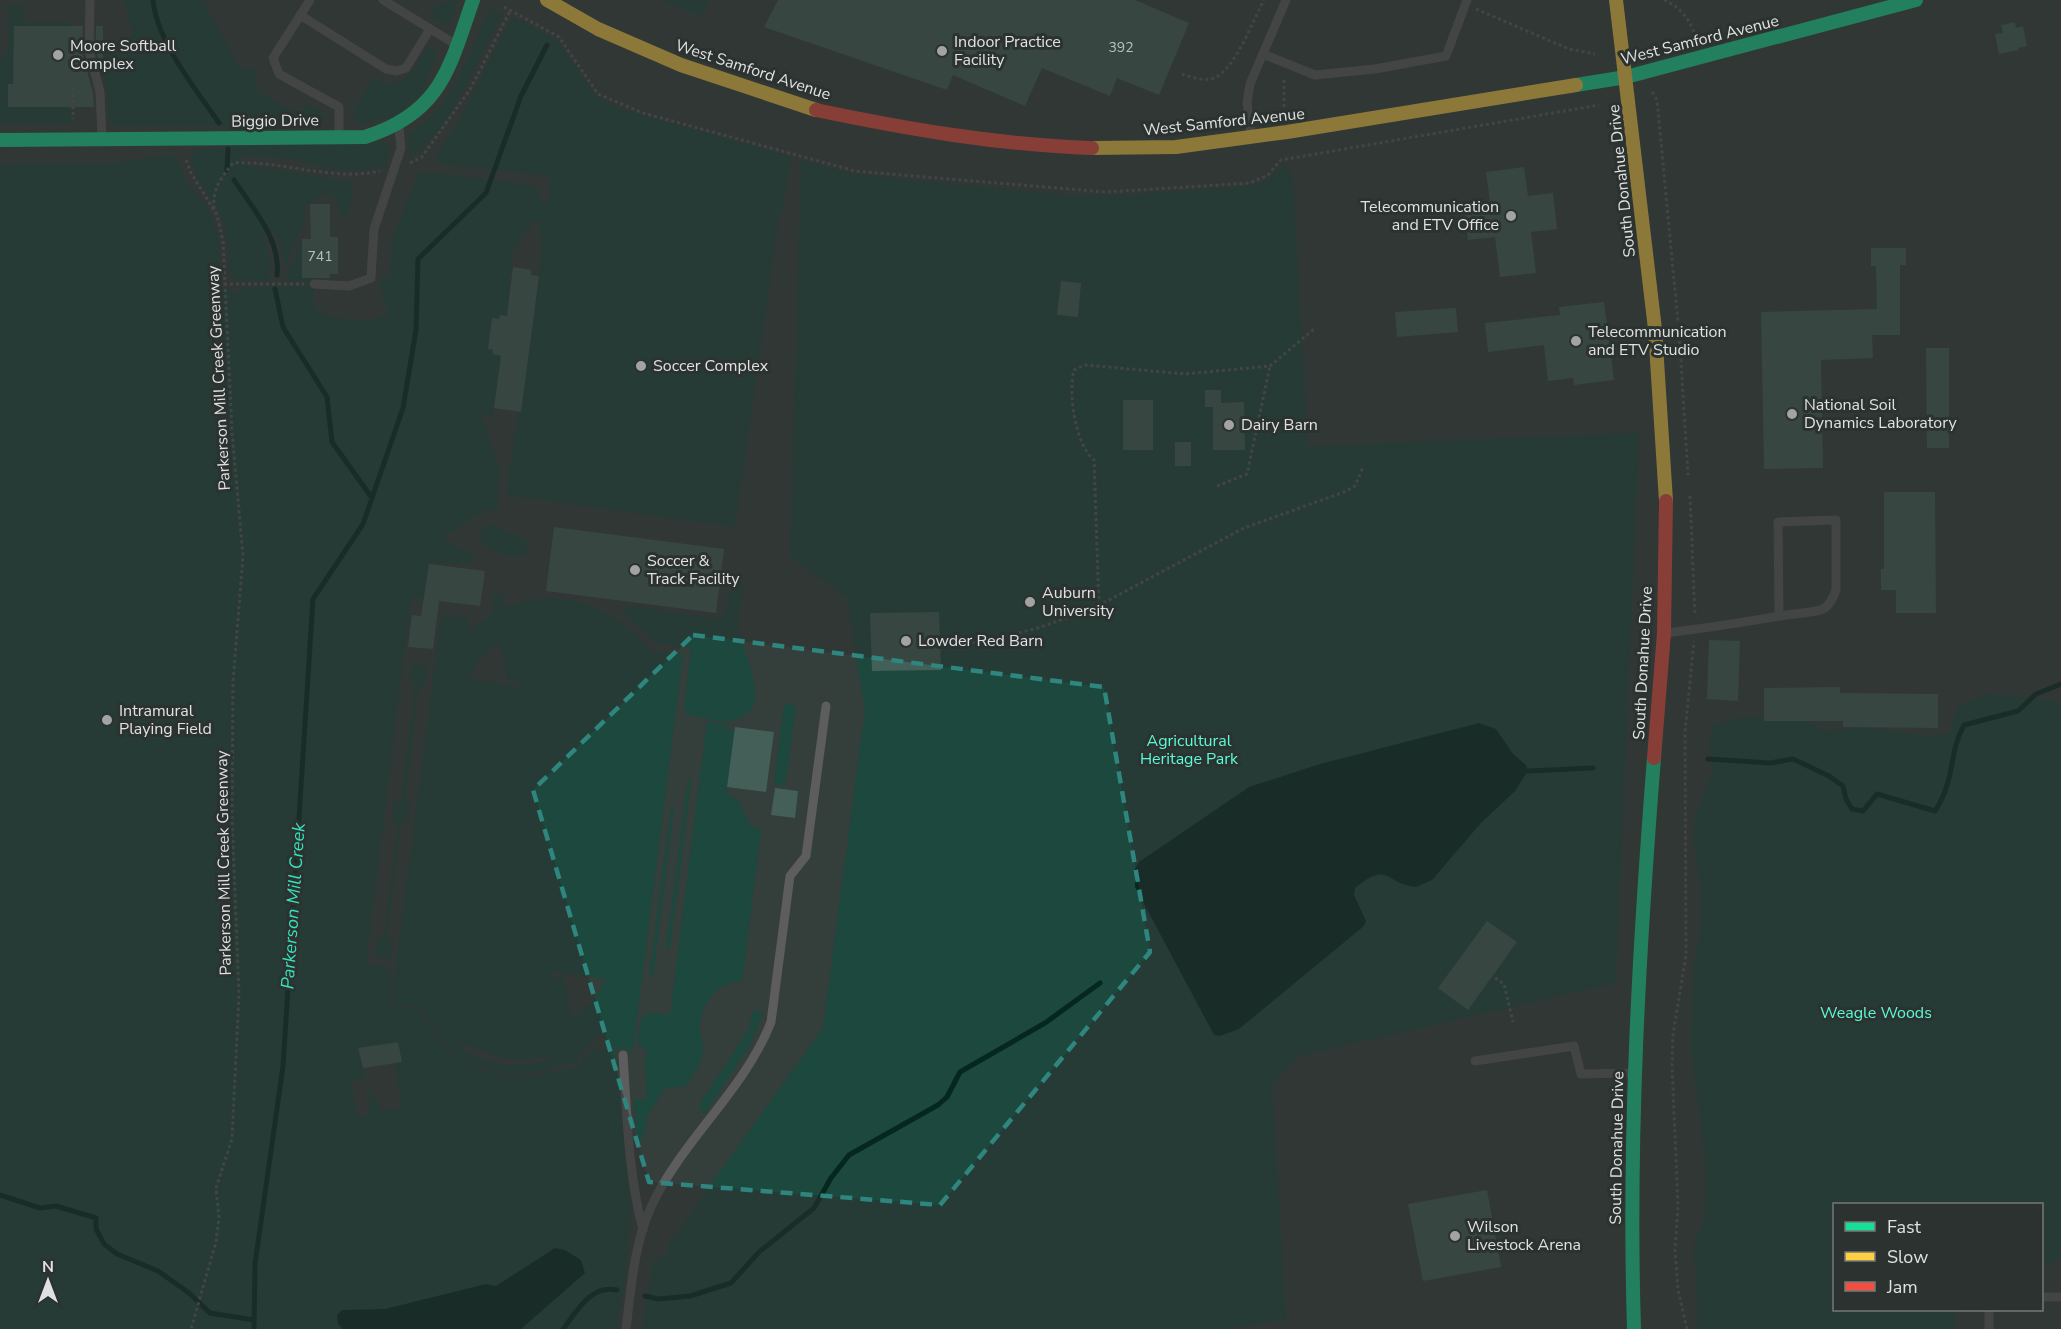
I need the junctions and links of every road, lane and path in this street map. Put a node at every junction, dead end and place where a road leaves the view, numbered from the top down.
1 (90, 0) edge
2 (310, 0) edge
3 (382, 0) edge
4 (473, 0) edge
5 (547, 0) edge
6 (1264, 0) edge
7 (1286, 0) edge
8 (1616, 0) edge
9 (1664, 0) edge
10 (1916, 0) edge
11 (1466, 2) edge
12 (507, 9) dead end
13 (300, 15) junction
14 (430, 29) junction
15 (1698, 42) dead end
16 (457, 46) junction
17 (1263, 54) junction
18 (1595, 54) dead end
19 (1287, 64) junction
20 (1182, 74) dead end
21 (1626, 76) junction
22 (73, 88) dead end
23 (1284, 107) dead end
24 (399, 126) junction
25 (73, 127) dead end
26 (339, 137) junction
27 (1251, 137) junction
28 (102, 139) junction
29 (179, 139) junction
30 (0, 140) edge
31 (409, 163) dead end
32 (382, 171) dead end
33 (215, 212) junction
34 (212, 284) dead end
35 (225, 284) junction
36 (314, 284) joint
37 (1314, 329) dead end
38 (1270, 366) junction
39 (1363, 467) dead end
40 (1217, 486) dead end
41 (1100, 605) junction
42 (1779, 616) junction
43 (1664, 633) junction
44 (1694, 636) dead end
45 (954, 642) dead end
46 (826, 706) dead end
47 (1495, 978) dead end
48 (1513, 1022) dead end
49 (623, 1055) dead end
50 (1475, 1061) dead end
51 (1635, 1073) junction
52 (643, 1233) junction
53 (2043, 1297) edge
54 (2061, 1297) edge
55 (1989, 1311) edge
56 (191, 1329) edge
57 (626, 1329) edge
58 (1634, 1329) edge
59 (1687, 1329) edge
60 (1989, 1329) edge

1 - 28 lane
2 - 13 lane
3 - 14 lane
4 - 16 street, Biggio Drive
5 - 27 street, West Samford Avenue
6 - 20 path
7 - 17 lane
8 - 21 street, South Donahue Drive
9 - 15 path
10 - 21 street, West Samford Avenue
11 - 18 path
11 - 19 lane
12 - 31 path
13 - 14 lane
13 - 26 lane
14 - 16 lane
16 - 24 street, Biggio Drive
17 - 19 lane
17 - 27 lane
19 - 23 path
21 - 27 street, West Samford Avenue
21 - 43 street, South Donahue Drive
22 - 25 path
24 - 26 street, Biggio Drive
24 - 36 lane
26 - 29 street, Biggio Drive
28 - 29 street, Biggio Drive
28 - 30 street, Biggio Drive
29 - 33 path, Parkerson Mill Creek Greenway
32 - 33 path, Parkerson Mill Creek Greenway
33 - 35 path, Parkerson Mill Creek Greenway
34 - 35 path
35 - 36 path
35 - 56 path, Parkerson Mill Creek Greenway
37 - 38 path
38 - 40 path
38 - 41 path
39 - 41 path
41 - 45 path
42 - 42 lane
42 - 43 lane
43 - 51 street, South Donahue Drive
44 - 59 path
46 - 52 lane
47 - 48 path
49 - 52 lane
50 - 51 lane
51 - 58 street, South Donahue Drive
52 - 57 lane
53 - 54 lane
55 - 60 lane

